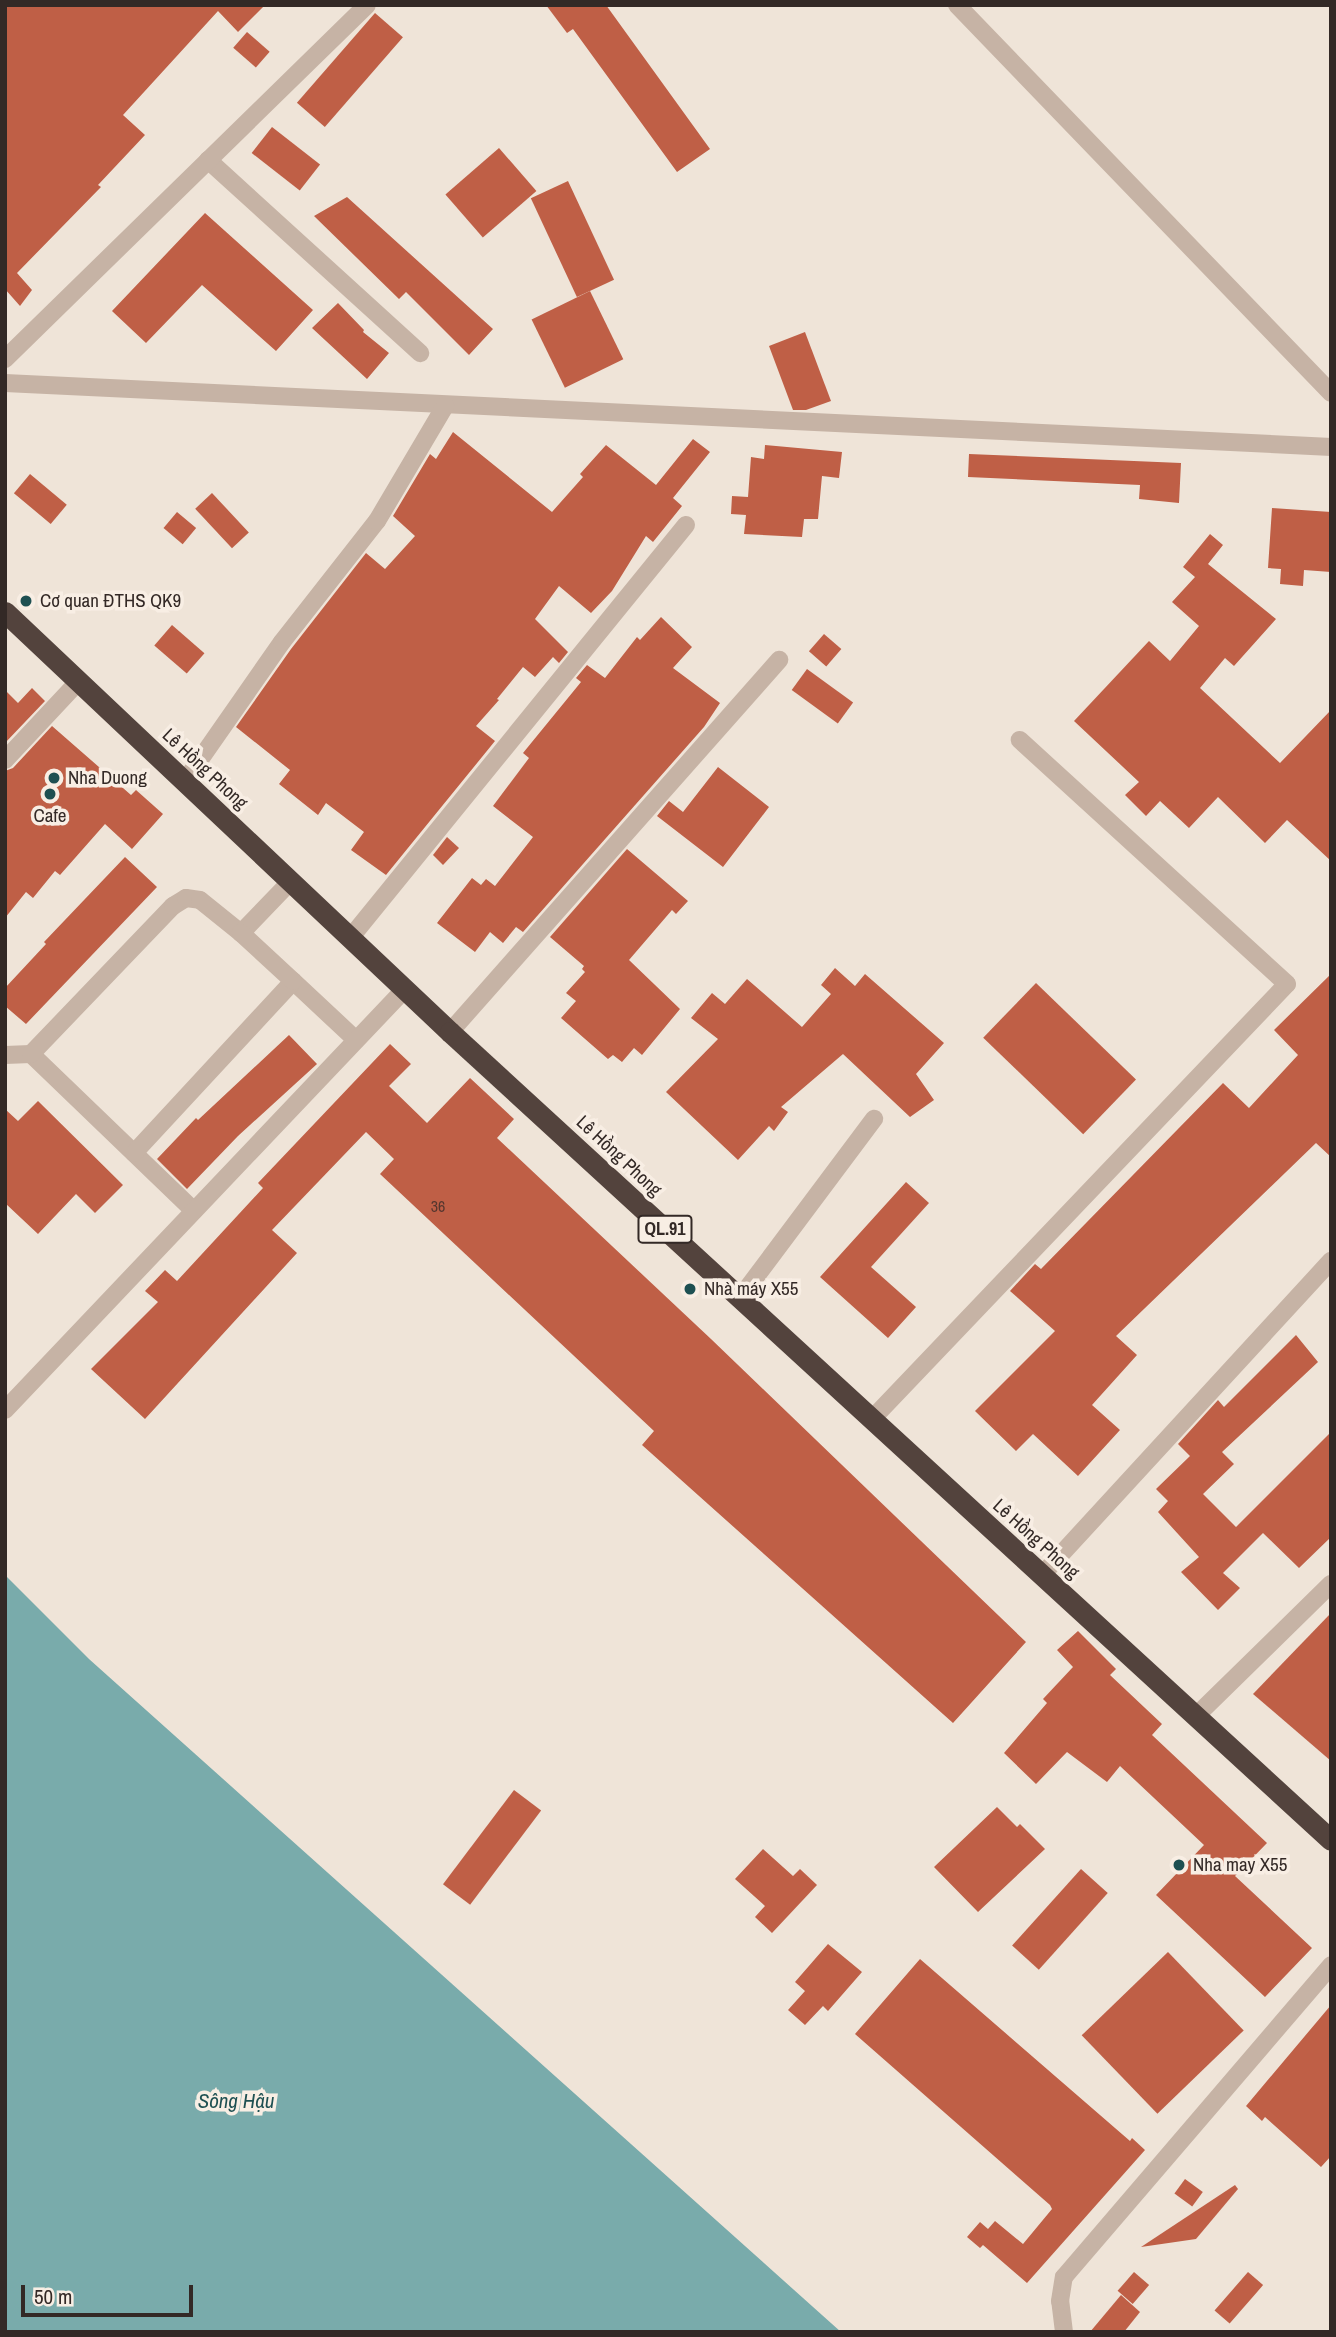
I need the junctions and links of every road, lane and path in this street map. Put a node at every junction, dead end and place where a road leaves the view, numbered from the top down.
1 (367, 5) edge
2 (957, 5) edge
3 (208, 160) junction
4 (420, 353) dead end
5 (5, 359) edge
6 (5, 383) edge
7 (1331, 393) edge
8 (445, 406) junction
9 (1331, 447) edge
10 (686, 525) dead end
11 (5, 612) edge
12 (779, 660) dead end
13 (79, 681) junction
14 (1020, 740) dead end
15 (5, 760) edge
16 (185, 781) junction
17 (291, 881) junction
18 (241, 933) junction
19 (351, 937) junction
20 (293, 981) junction
21 (405, 989) junction
22 (450, 1032) junction
23 (356, 1040) junction
24 (31, 1054) junction
25 (5, 1055) edge
26 (874, 1119) dead end
27 (134, 1153) junction
28 (194, 1210) junction
29 (1331, 1261) edge
30 (740, 1298) junction
31 (5, 1410) edge
32 (872, 1419) junction
33 (1042, 1575) junction
34 (1331, 1584) edge
35 (1196, 1716) junction
36 (1331, 1840) edge
37 (1331, 1965) edge
38 (1064, 2332) edge

1 - 3 street
2 - 7 street
3 - 4 street
3 - 5 street
6 - 8 street
8 - 9 street
8 - 16 street
10 - 19 street
11 - 13 highway, Lê Hồng Phong / QL.91
12 - 22 street
13 - 15 street
13 - 16 highway, Lê Hồng Phong / QL.91
14 - 32 street
16 - 17 highway, Lê Hồng Phong / QL.91
17 - 18 street
17 - 19 highway, Lê Hồng Phong / QL.91
18 - 20 street
18 - 24 street
19 - 21 highway, Lê Hồng Phong / QL.91
20 - 23 street
20 - 27 street
21 - 22 highway, Lê Hồng Phong / QL.91
21 - 23 street
22 - 30 highway, Lê Hồng Phong / QL.91
23 - 28 street
24 - 25 street
24 - 27 street
26 - 30 street
27 - 28 street
28 - 31 street
29 - 33 street
30 - 32 highway, Lê Hồng Phong / QL.91
32 - 33 highway, Lê Hồng Phong / QL.91
33 - 35 highway, Lê Hồng Phong / QL.91
34 - 35 street
35 - 36 highway, Lê Hồng Phong / QL.91
37 - 38 street

